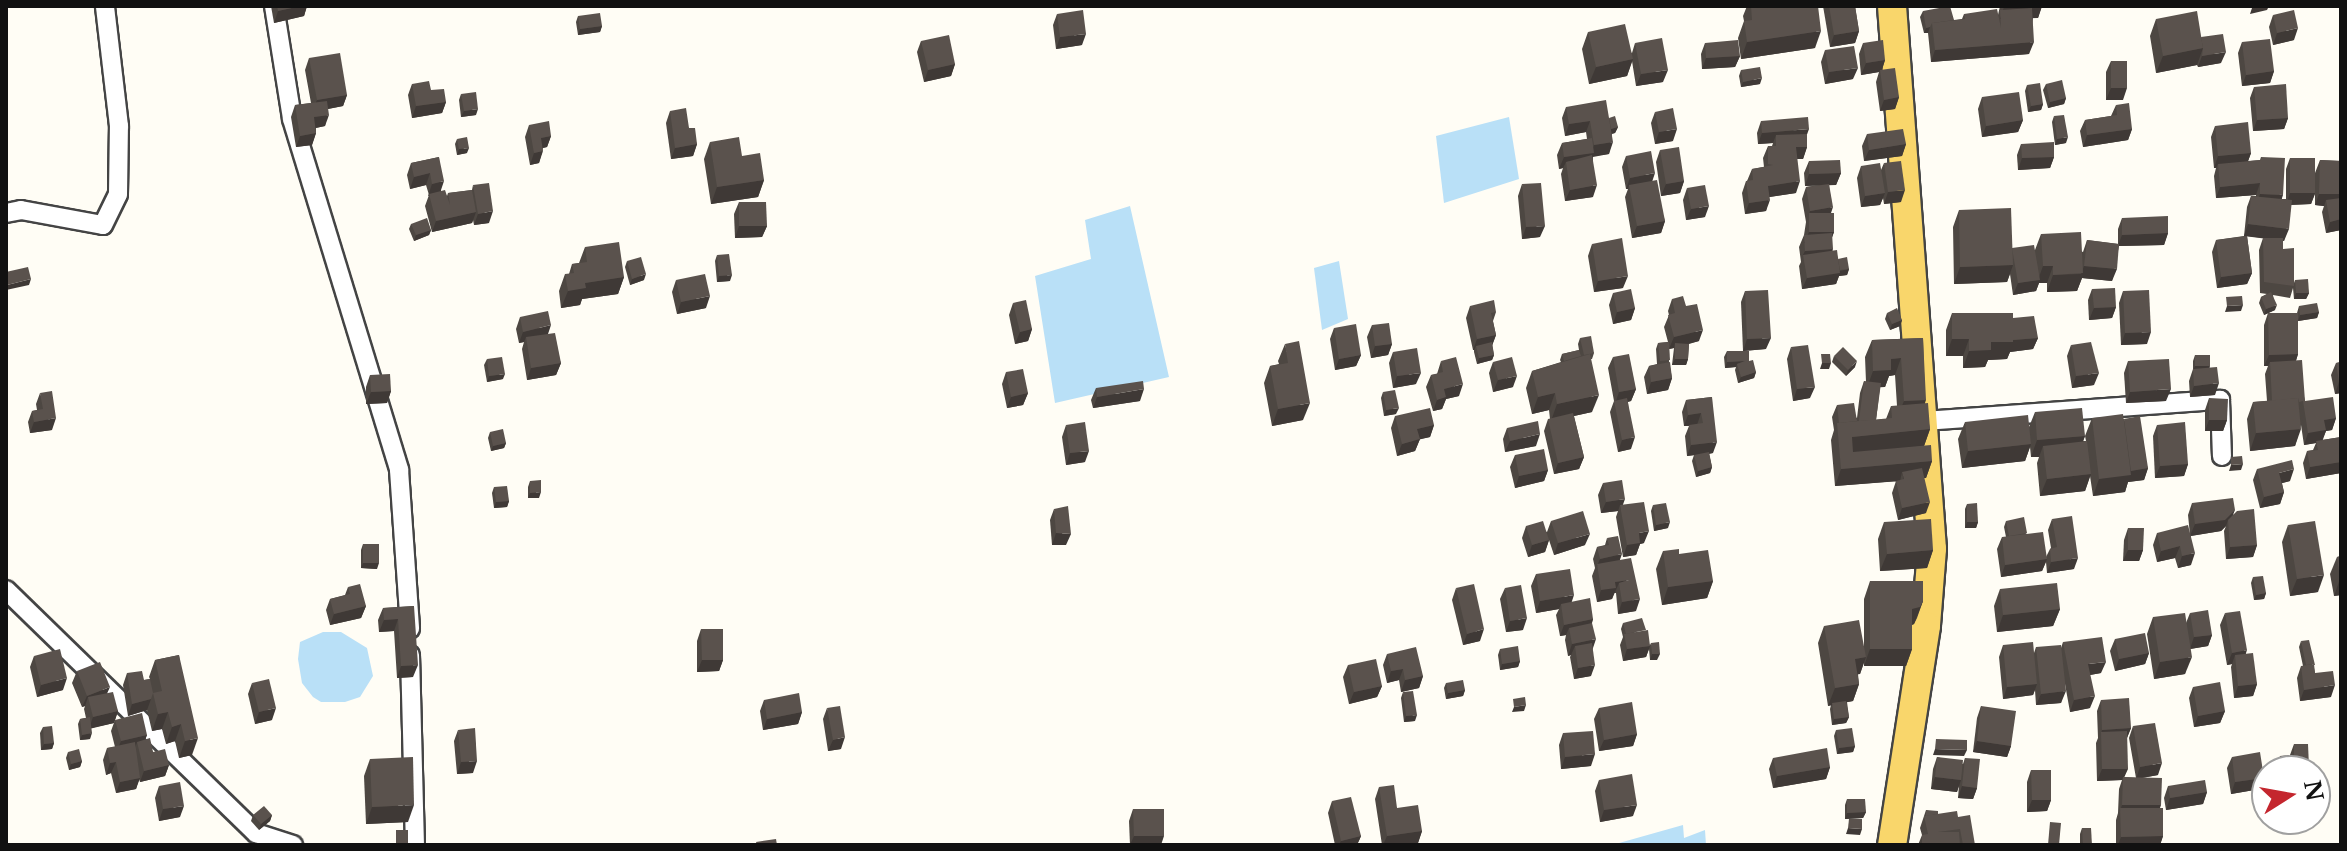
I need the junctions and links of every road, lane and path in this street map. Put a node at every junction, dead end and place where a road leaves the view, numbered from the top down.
1 (105, 6) edge
2 (274, 6) edge
3 (1892, 6) edge
4 (6, 213) edge
5 (1924, 421) junction
6 (2222, 456) dead end
7 (6, 590) edge
8 (293, 845) edge
9 (415, 845) edge
10 (1892, 845) edge

1 - 4 street
2 - 9 street
3 - 5 main road
5 - 6 street
5 - 10 main road
7 - 8 street

